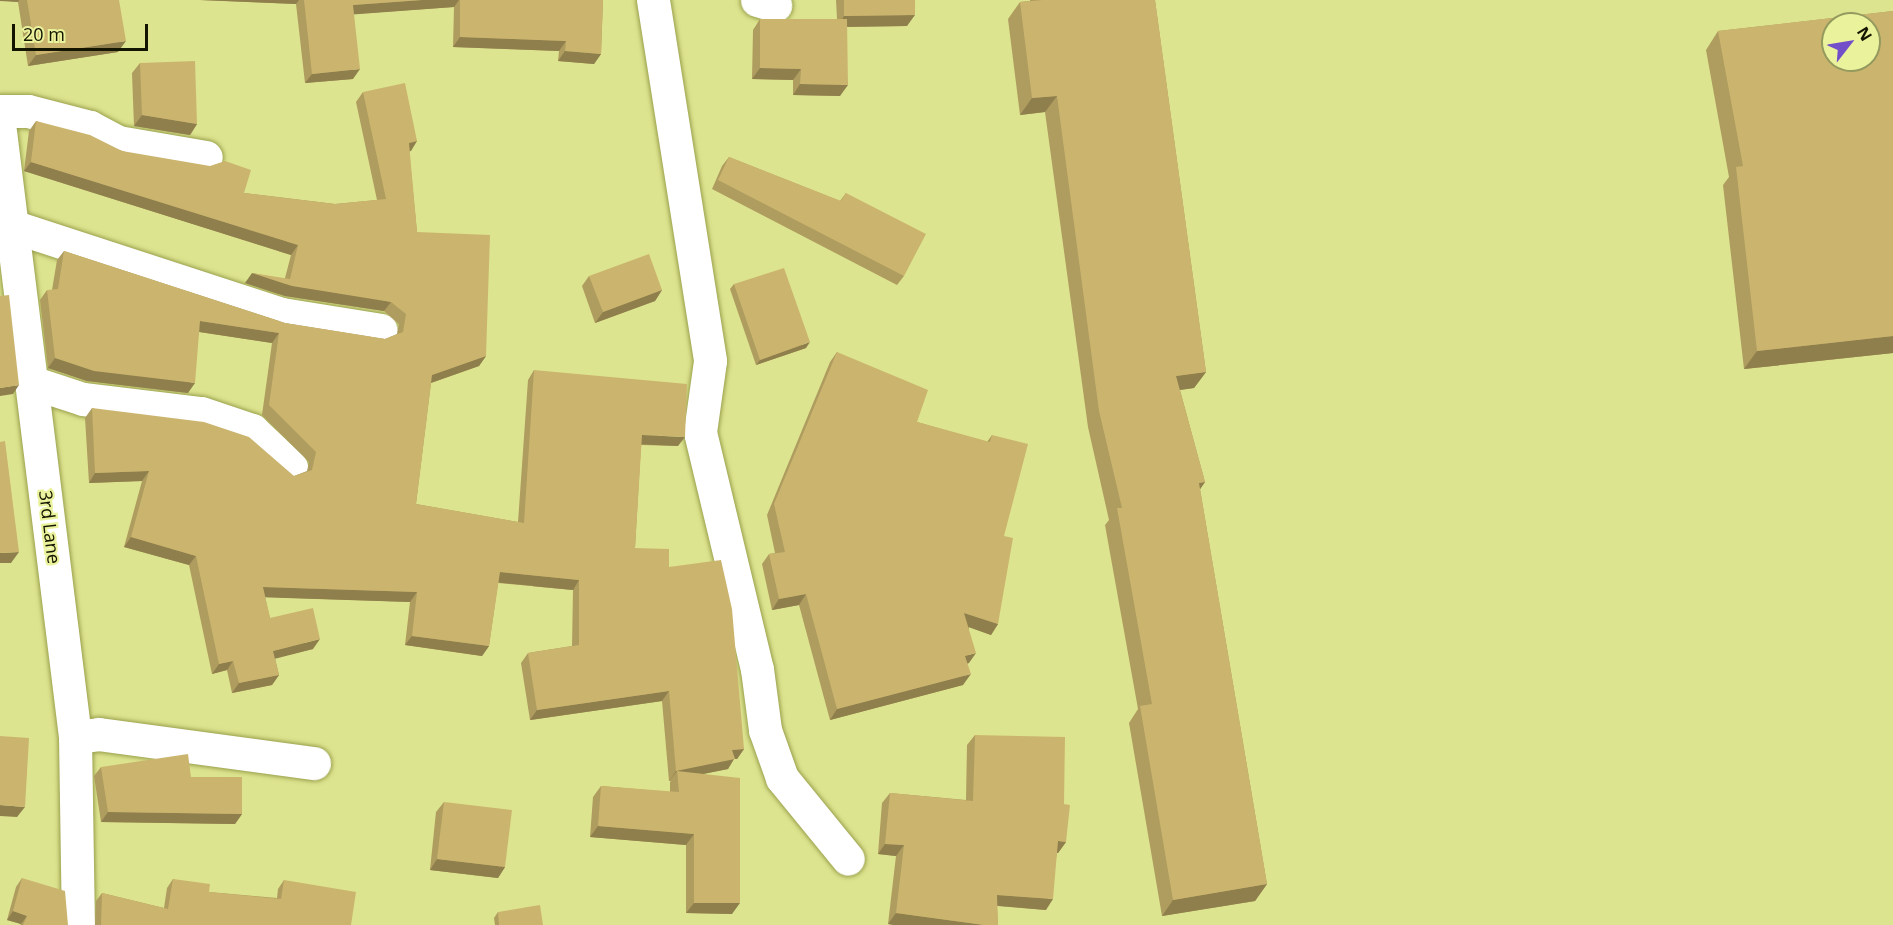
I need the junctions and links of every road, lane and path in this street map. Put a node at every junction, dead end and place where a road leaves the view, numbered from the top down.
1 (653, 0) edge
2 (0, 111) edge
3 (0, 130) edge
4 (206, 157) dead end
5 (12, 226) junction
6 (381, 330) dead end
7 (31, 382) junction
8 (291, 467) dead end
9 (75, 737) junction
10 (314, 763) dead end
11 (848, 859) dead end
12 (78, 925) edge

1 - 11 street
2 - 4 street
3 - 5 street, 3rd Lane
5 - 6 street
5 - 7 street, 3rd Lane
7 - 8 street
7 - 9 street, 3rd Lane
9 - 10 street
9 - 12 street, 3rd Lane

